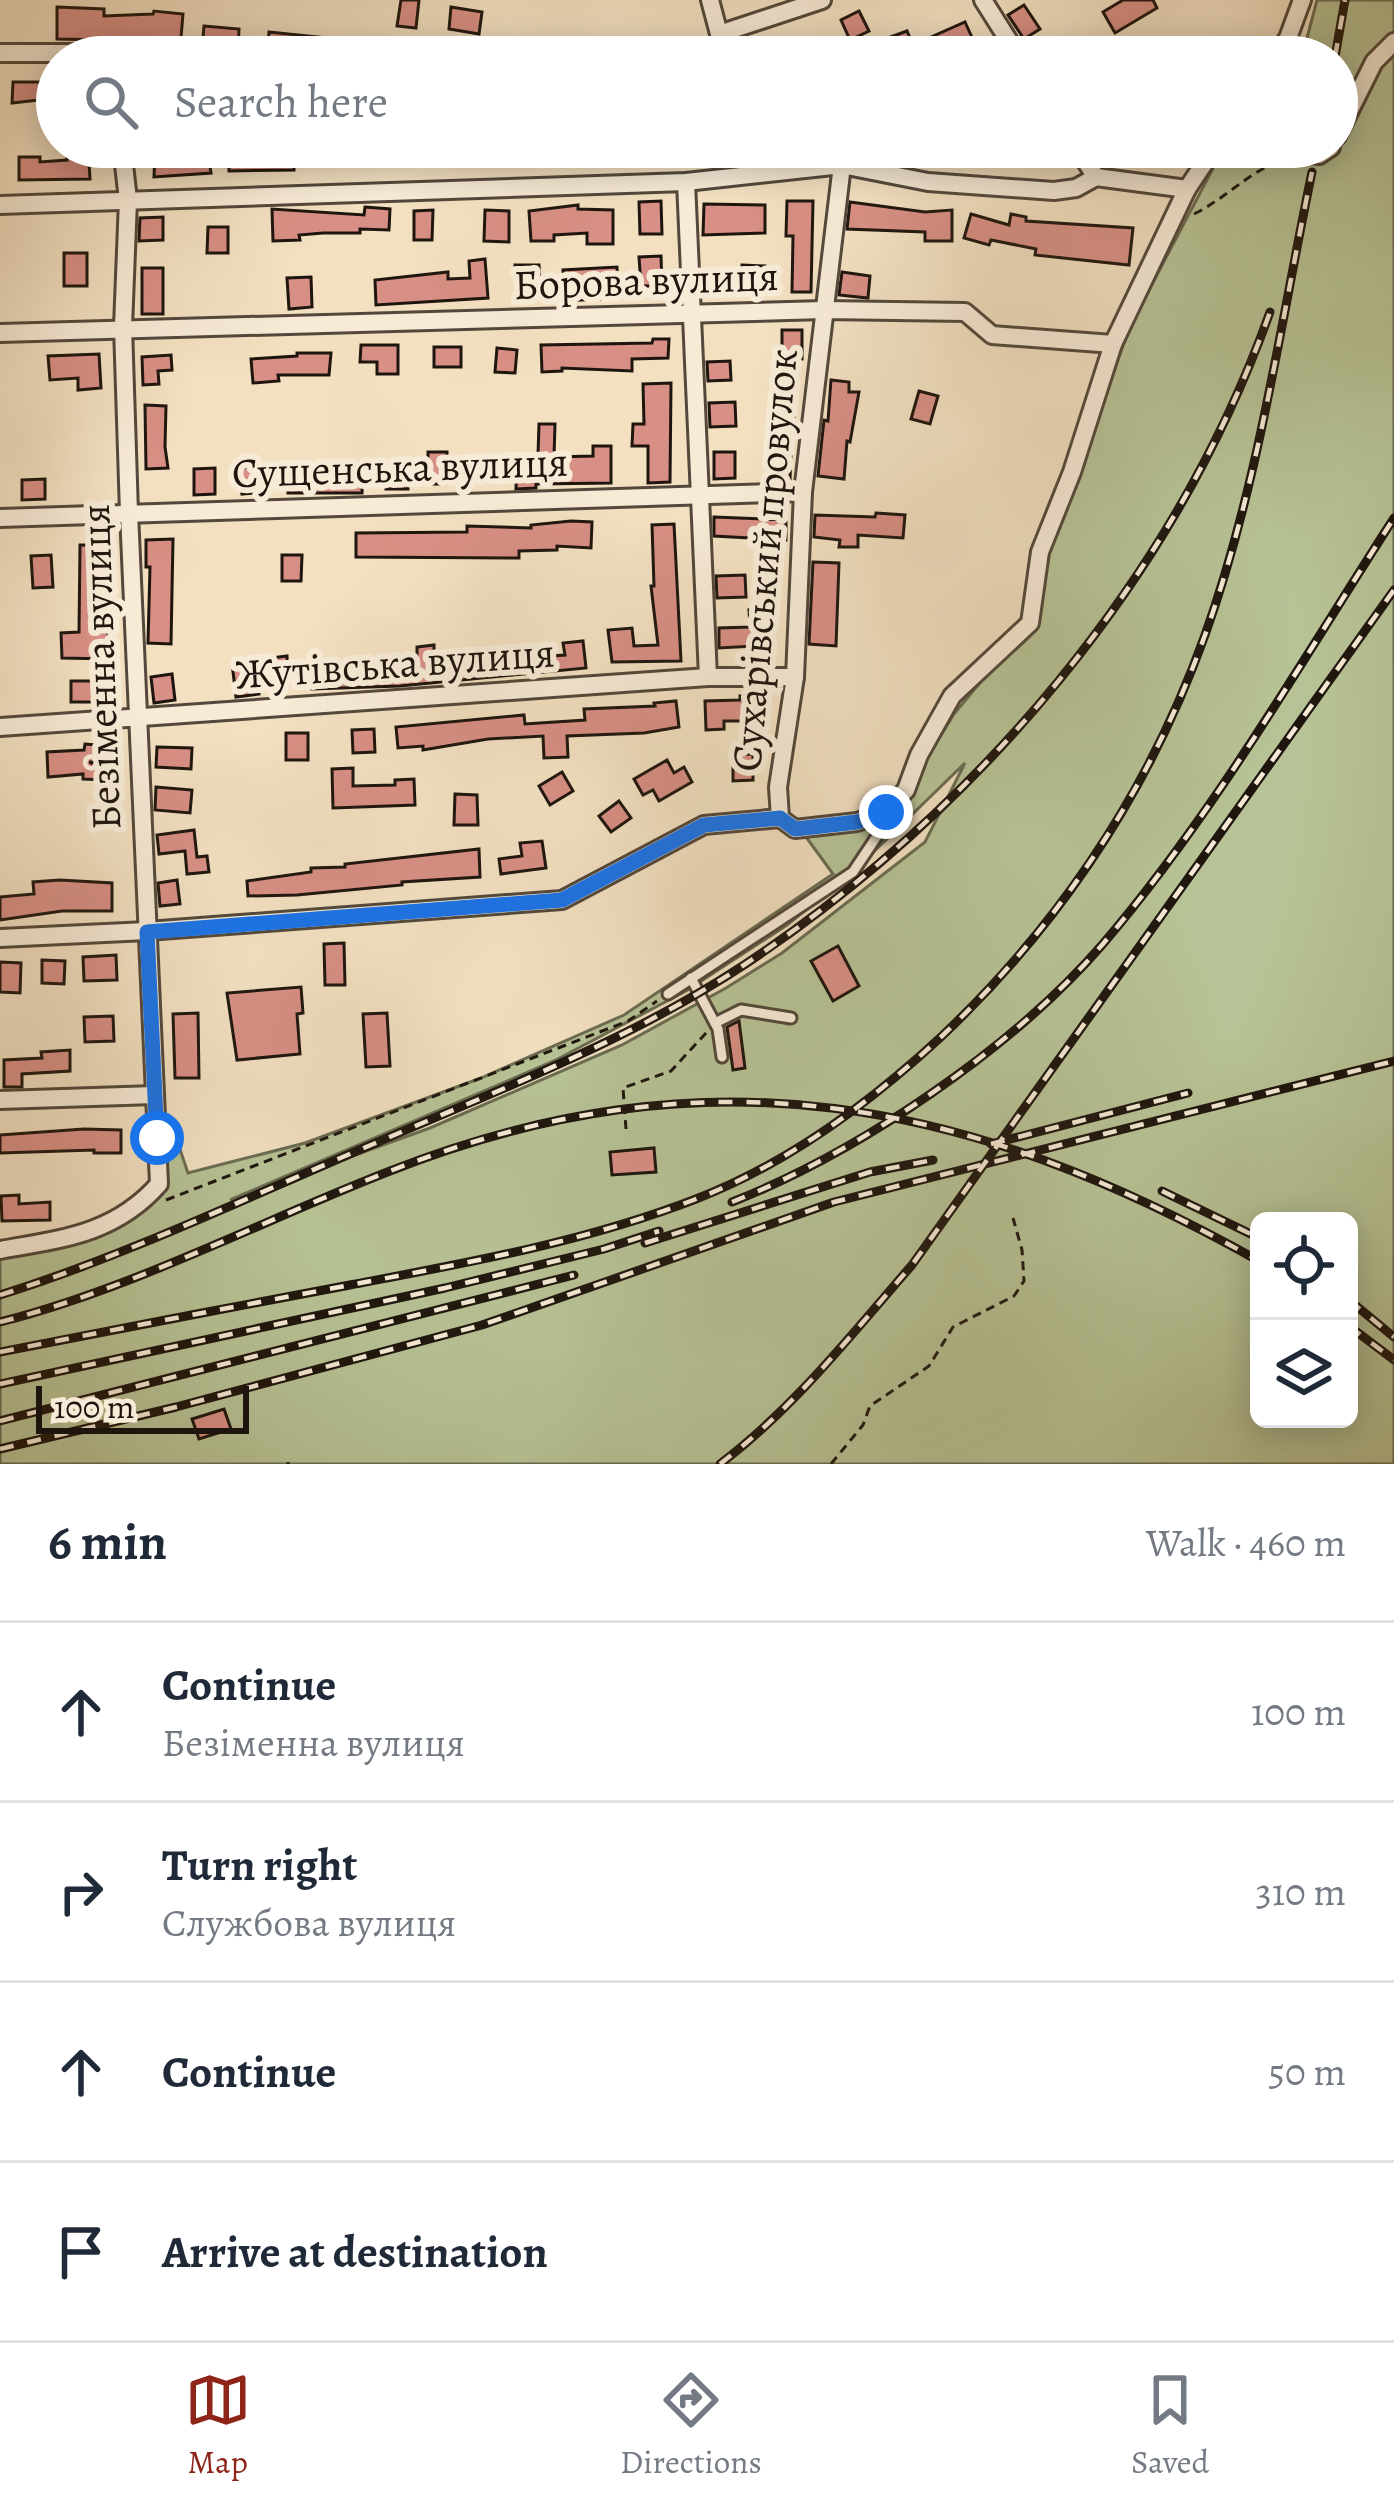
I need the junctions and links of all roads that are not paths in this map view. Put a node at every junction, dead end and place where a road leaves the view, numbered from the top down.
1 (710, 0) edge
2 (822, 0) edge
3 (983, 0) edge
4 (1302, 0) edge
5 (719, 34) joint
6 (1006, 36) edge
7 (1289, 36) edge
8 (1394, 42) edge
9 (0, 53) edge
10 (36, 54) edge
11 (1358, 94) edge
12 (124, 168) edge
13 (814, 168) edge
14 (842, 168) edge
15 (857, 168) edge
16 (1090, 168) edge
17 (1201, 168) edge
18 (1096, 177) junction
19 (686, 182) junction
20 (1187, 189) junction
21 (128, 200) junction
22 (0, 205) edge
23 (824, 310) junction
24 (694, 317) junction
25 (123, 327) junction
26 (0, 333) edge
27 (1113, 344) junction
28 (802, 492) junction
29 (699, 493) junction
30 (129, 513) junction
31 (0, 518) edge
32 (708, 676) junction
33 (795, 677) junction
34 (137, 718) junction
35 (0, 727) edge
36 (906, 790) junction
37 (780, 818) junction
38 (147, 932) junction
39 (0, 938) edge
40 (691, 978) junction
41 (668, 994) road end
42 (791, 1018) dead end
43 (715, 1023) junction
44 (722, 1057) dead end
45 (155, 1095) junction
46 (0, 1100) edge
47 (0, 1250) edge

1 - 5 street
2 - 5 street
3 - 6 street
4 - 7 street
8 - 11 street
9 - 10 street
12 - 21 street, Безіменна вулиця
13 - 19 street
14 - 23 street, Сухарівський провулок
15 - 18 street
16 - 18 street
17 - 20 street
18 - 20 street
19 - 21 street
19 - 24 street
20 - 27 street
21 - 22 street
21 - 25 street, Безіменна вулиця
23 - 24 street, Борова вулиця
23 - 27 street, Борова вулиця
23 - 28 street, Сухарівський провулок
24 - 25 street, Борова вулиця
24 - 29 street
25 - 26 street, Борова вулиця
25 - 30 street, Безіменна вулиця
27 - 36 street
28 - 29 street, Сущенська вулиця
28 - 33 street, Сухарівський провулок
29 - 30 street, Сущенська вулиця
29 - 32 street
30 - 31 street, Сущенська вулиця
30 - 34 street, Безіменна вулиця
32 - 33 street, Жутівська вулиця
32 - 34 street, Жутівська вулиця
33 - 37 street, Сухарівський провулок
34 - 35 street, Жутівська вулиця
34 - 38 street, Безіменна вулиця
36 - 37 street
36 - 40 lane
37 - 38 street
38 - 39 street
38 - 45 street, Безіменна вулиця
40 - 41 lane
40 - 43 lane
42 - 43 lane
43 - 44 lane
45 - 46 street
45 - 47 street, Безіменна вулиця

